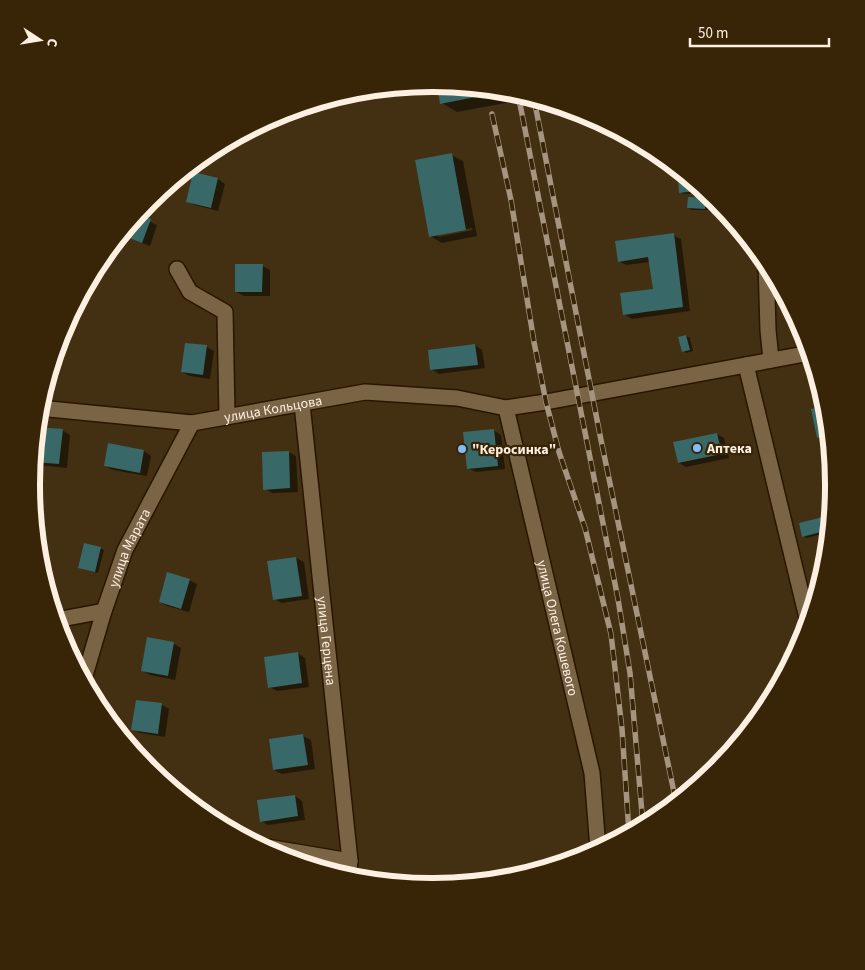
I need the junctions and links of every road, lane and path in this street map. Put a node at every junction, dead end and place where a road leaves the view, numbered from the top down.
1 (177, 269) dead end
2 (767, 280) edge
3 (802, 354) edge
4 (771, 360) junction
5 (746, 365) junction
6 (302, 404) junction
7 (506, 408) junction
8 (48, 409) edge
9 (226, 416) junction
10 (192, 423) junction
11 (805, 609) edge
12 (104, 611) junction
13 (64, 619) edge
14 (87, 670) edge
15 (597, 841) edge
16 (289, 851) edge
17 (350, 861) junction
18 (349, 868) edge

1 - 9 street
2 - 4 street
3 - 4 street
4 - 5 street
5 - 7 street
5 - 11 street
6 - 7 street, улица Кольцова
6 - 9 street, улица Кольцова
6 - 17 street, улица Герцена
7 - 15 street, улица Олега Кошевого
8 - 10 street, улица Кольцова
9 - 10 street, улица Кольцова
10 - 12 street, улица Марата
12 - 13 street
12 - 14 street, улица Марата
16 - 17 street
17 - 18 street, улица Герцена

